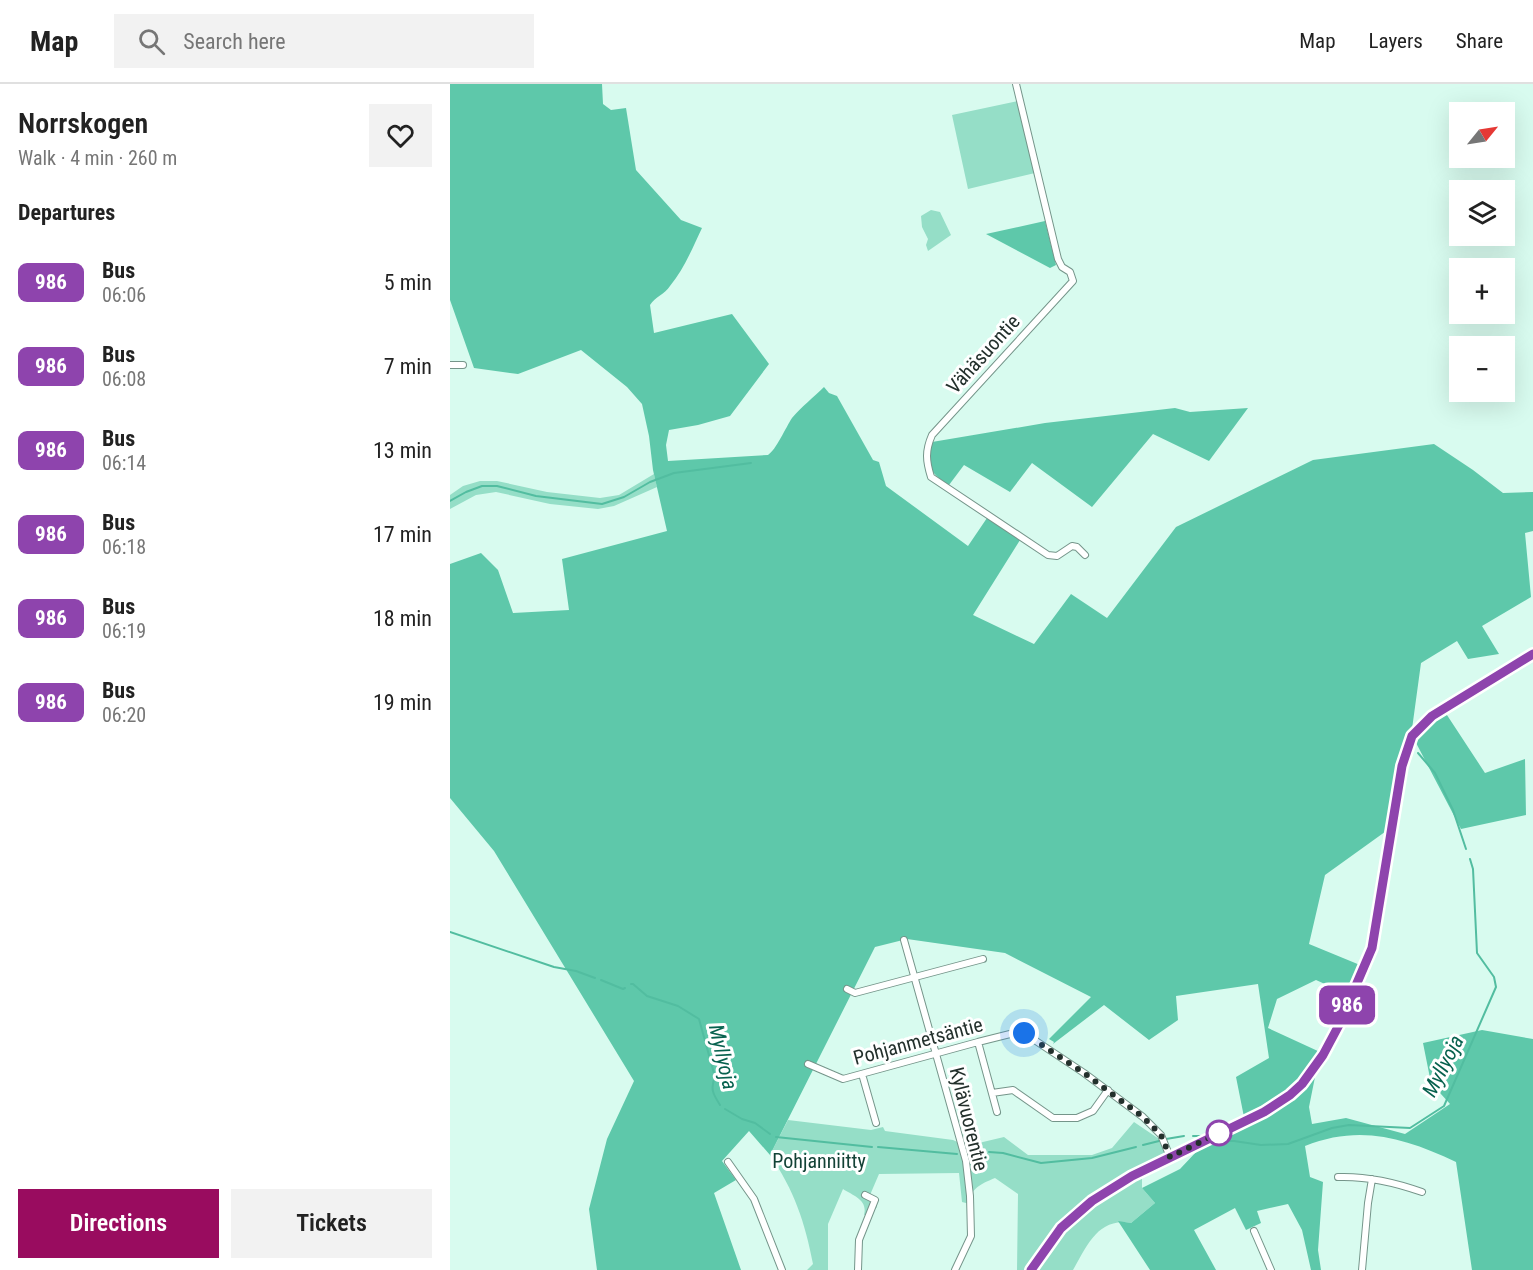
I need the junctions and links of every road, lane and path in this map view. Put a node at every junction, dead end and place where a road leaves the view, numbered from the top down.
1 (1016, 84) edge
2 (450, 365) edge
3 (463, 365) dead end
4 (1085, 555) dead end
5 (1533, 654) edge
6 (904, 940) dead end
7 (983, 959) dead end
8 (915, 977) junction
9 (847, 990) dead end
10 (978, 1042) junction
11 (935, 1055) junction
12 (808, 1064) dead end
13 (862, 1074) junction
14 (1108, 1090) junction
15 (992, 1093) junction
16 (997, 1112) dead end
17 (876, 1123) dead end
18 (1170, 1157) junction
19 (728, 1162) dead end
20 (1338, 1177) dead end
21 (1372, 1179) junction
22 (1422, 1192) dead end
23 (865, 1195) dead end
24 (1254, 1231) dead end
25 (782, 1270) edge
26 (858, 1270) edge
27 (955, 1270) edge
28 (1031, 1270) edge
29 (1271, 1270) edge
30 (1362, 1270) edge

1 - 4 street, Vähäsuontie
2 - 3 street
5 - 18 street
6 - 8 street, Kylävuorentie
7 - 8 street
8 - 9 street
8 - 11 street, Kylävuorentie
10 - 11 street, Pohjanmetsäntie
10 - 14 street, Pohjanmetsäntie
10 - 15 street
11 - 13 street, Pohjanmetsäntie
11 - 27 street, Kylävuorentie
12 - 13 street, Pohjanmetsäntie
13 - 17 street
14 - 15 street
14 - 18 street, Pohjanmetsäntie
15 - 16 street
18 - 28 street
19 - 25 street
20 - 21 street
21 - 22 street
21 - 30 street
23 - 26 street
24 - 29 street

